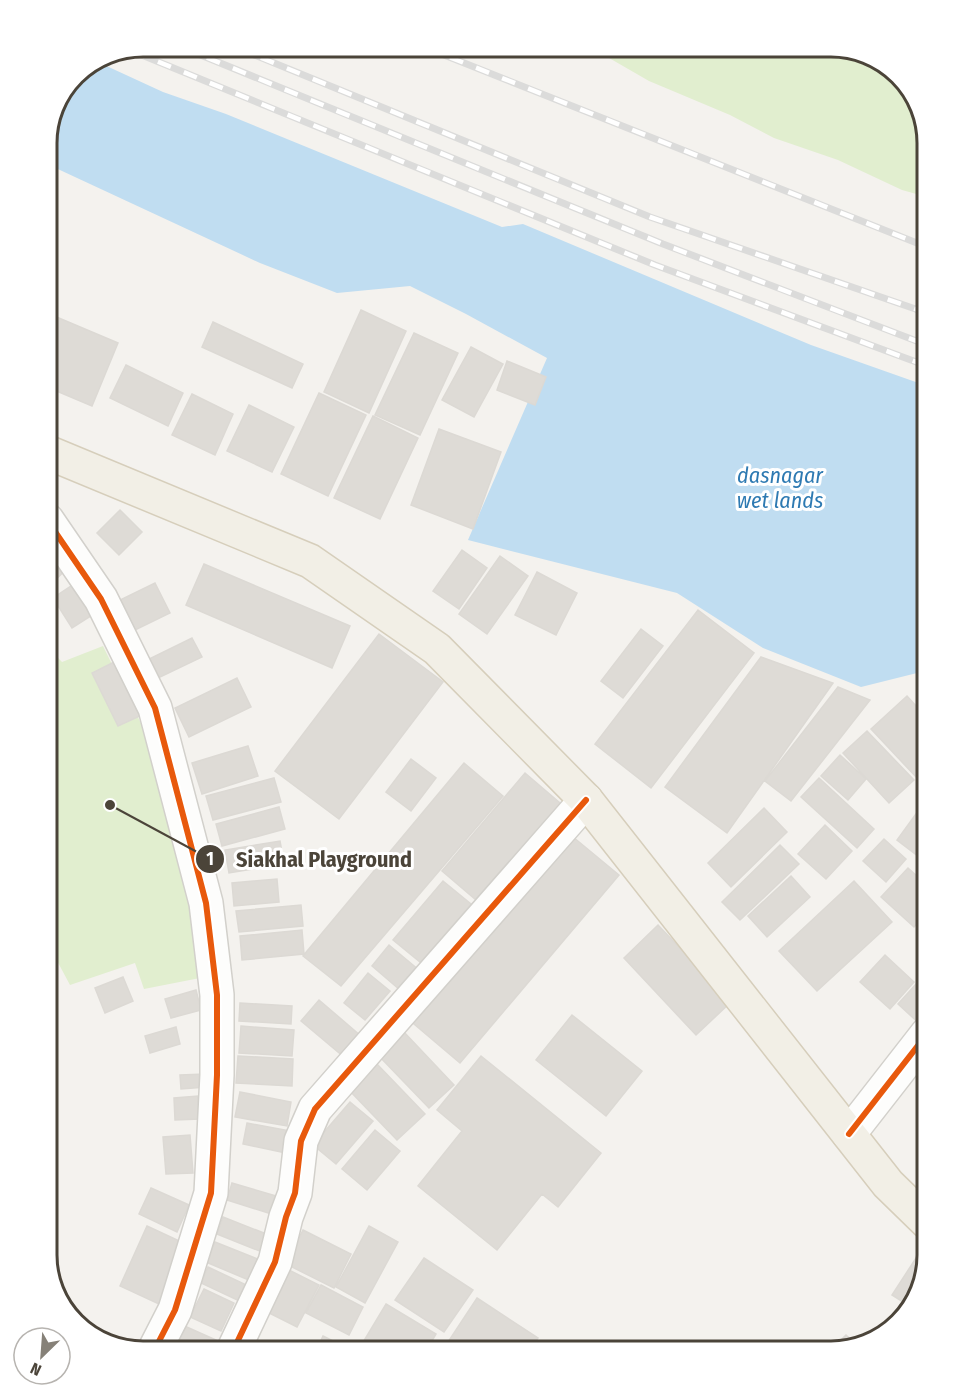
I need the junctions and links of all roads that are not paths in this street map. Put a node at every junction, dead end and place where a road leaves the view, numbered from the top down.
1 (57, 456) edge
2 (57, 534) edge
3 (586, 800) junction
4 (917, 1047) edge
5 (849, 1134) junction
6 (917, 1212) edge
7 (159, 1341) edge
8 (238, 1341) edge

1 - 3 main road
2 - 7 street
3 - 5 main road
3 - 8 street
4 - 5 street
5 - 6 main road

